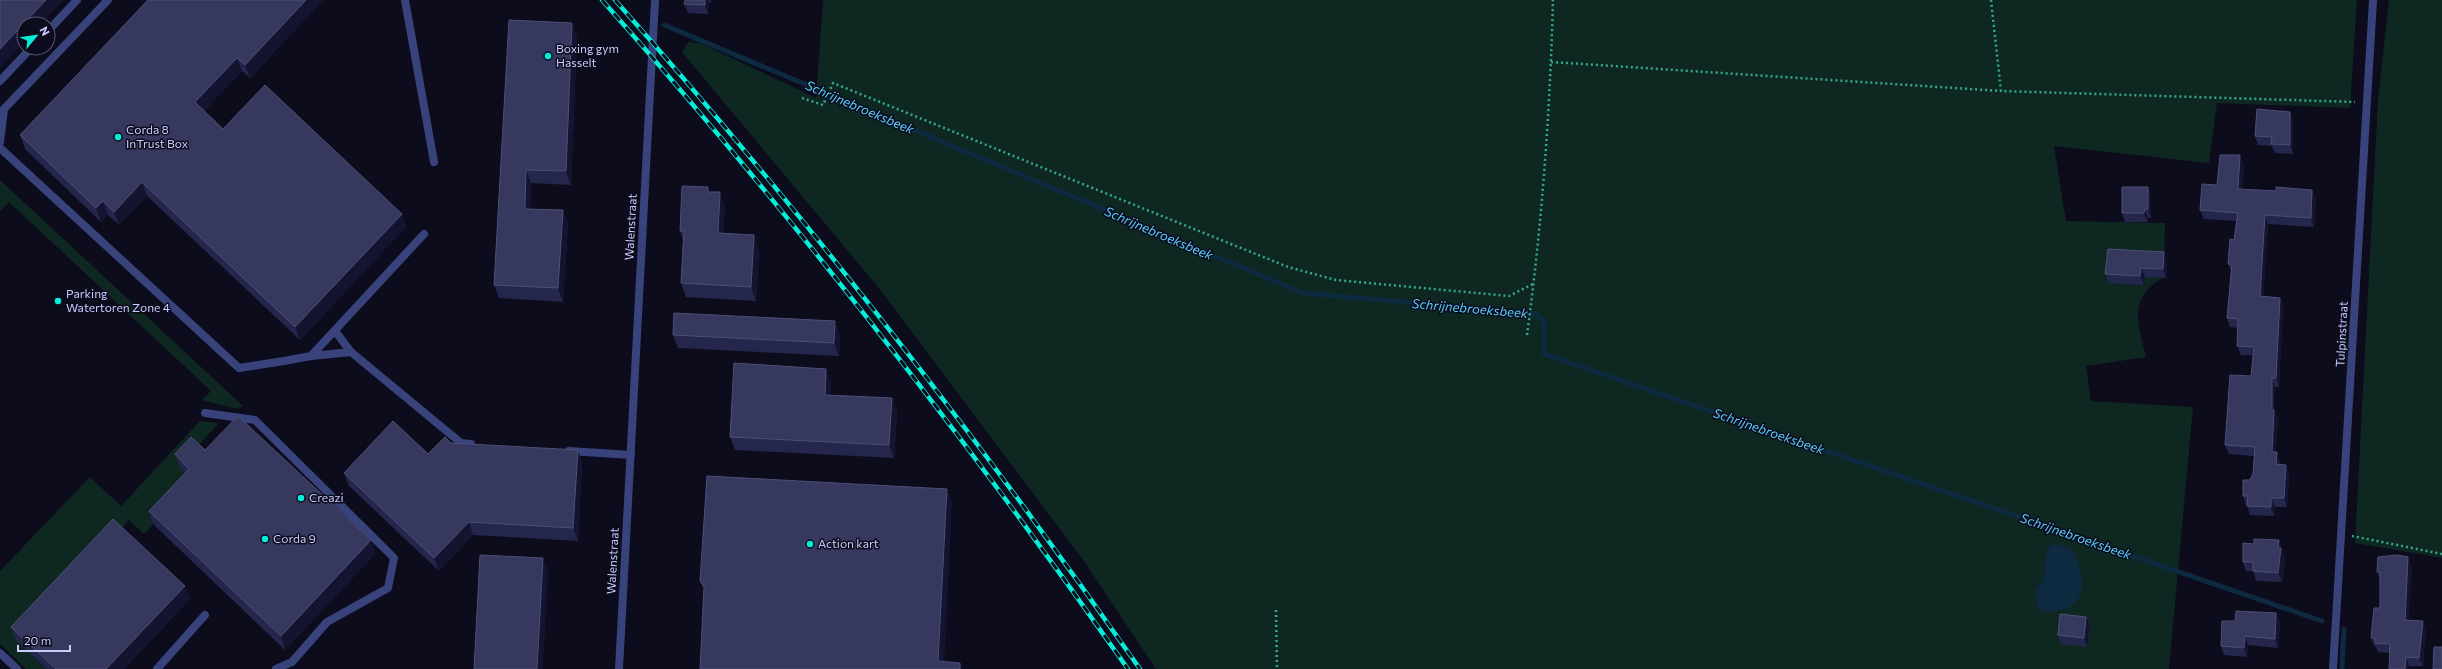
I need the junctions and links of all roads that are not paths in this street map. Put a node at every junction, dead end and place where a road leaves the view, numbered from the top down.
1 (77, 0) edge
2 (108, 0) edge
3 (405, 0) edge
4 (655, 0) edge
5 (2373, 0) edge
6 (56, 22) edge
7 (23, 56) edge
8 (0, 81) edge
9 (0, 142) edge
10 (0, 148) edge
11 (434, 162) dead end
12 (424, 234) dead end
13 (335, 330) junction
14 (351, 352) junction
15 (311, 356) junction
16 (204, 413) dead end
17 (484, 445) edge
18 (561, 450) edge
19 (631, 455) junction
20 (205, 615) dead end
21 (0, 653) edge
22 (17, 669) edge
23 (158, 669) edge
24 (276, 669) edge
25 (619, 669) edge
26 (2333, 669) edge

1 - 6 street
2 - 9 street
3 - 11 street
4 - 19 street, Walenstraat
5 - 26 street, Tulpinstraat
7 - 8 street
10 - 15 street
12 - 13 street
13 - 14 street
13 - 15 street
14 - 15 street
14 - 17 street
16 - 24 street
18 - 19 street
19 - 25 street, Walenstraat
20 - 23 street
21 - 22 street

